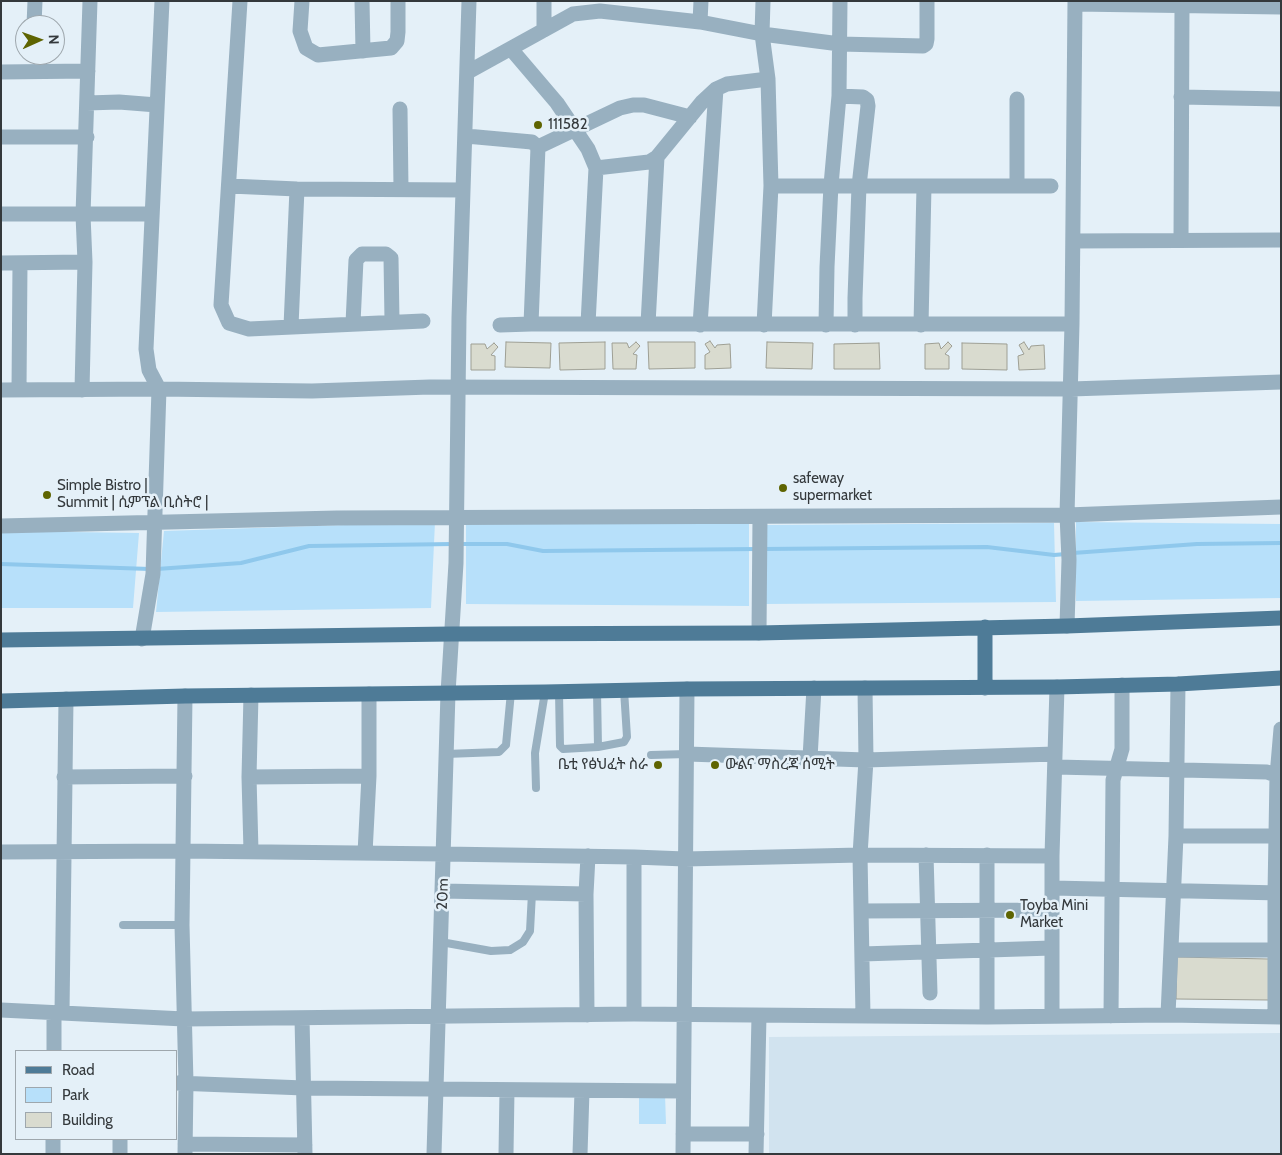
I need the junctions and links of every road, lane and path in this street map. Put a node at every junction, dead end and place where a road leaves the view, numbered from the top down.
1 (35, 1) edge
2 (90, 1) edge
3 (162, 1) edge
4 (240, 1) edge
5 (302, 1) edge
6 (362, 1) edge
7 (398, 1) edge
8 (469, 1) edge
9 (544, 1) edge
10 (701, 1) edge
11 (763, 1) edge
12 (840, 1) edge
13 (928, 1) edge
14 (1075, 3) edge
15 (600, 6) edge
16 (1182, 6) junction
17 (1281, 7) edge
18 (34, 15) edge
19 (700, 22) junction
20 (544, 30) junction
21 (762, 34) junction
22 (840, 44) junction
23 (510, 49) junction
24 (362, 51) junction
25 (25, 65) edge
26 (46, 65) edge
27 (88, 71) junction
28 (1, 72) edge
29 (468, 72) junction
30 (768, 79) junction
31 (716, 89) junction
32 (839, 96) junction
33 (1181, 97) junction
34 (1017, 99) dead end
35 (1281, 99) edge
36 (88, 103) junction
37 (157, 105) junction
38 (400, 109) dead end
39 (690, 118) junction
40 (574, 129) junction
41 (466, 136) junction
42 (1, 137) edge
43 (87, 137) junction
44 (538, 147) junction
45 (657, 157) junction
46 (596, 168) junction
47 (831, 185) junction
48 (230, 186) junction
49 (771, 186) junction
50 (859, 186) junction
51 (924, 186) junction
52 (1017, 186) junction
53 (1051, 186) dead end
54 (297, 189) junction
55 (401, 189) junction
56 (463, 190) junction
57 (1, 214) edge
58 (151, 214) junction
59 (83, 215) junction
60 (1181, 240) junction
61 (1281, 240) edge
62 (1073, 241) junction
63 (85, 262) junction
64 (1, 263) edge
65 (20, 263) junction
66 (392, 321) junction
67 (422, 321) dead end
68 (353, 323) junction
69 (531, 324) junction
70 (588, 324) junction
71 (648, 324) junction
72 (700, 324) junction
73 (1072, 324) junction
74 (500, 325) dead end
75 (764, 325) junction
76 (826, 325) junction
77 (855, 325) junction
78 (921, 325) junction
79 (291, 326) junction
80 (1281, 382) edge
81 (458, 388) junction
82 (159, 389) junction
83 (1071, 389) junction
84 (1, 390) edge
85 (19, 390) junction
86 (82, 390) junction
87 (1281, 507) edge
88 (1067, 515) junction
89 (760, 517) junction
90 (456, 518) junction
91 (154, 522) junction
92 (1, 526) edge
93 (1281, 618) edge
94 (1067, 626) junction
95 (985, 627) junction
96 (759, 633) junction
97 (451, 634) junction
98 (142, 639) junction
99 (1, 640) edge
100 (1281, 678) edge
101 (1178, 684) junction
102 (1122, 685) junction
103 (1057, 687) junction
104 (814, 688) junction
105 (865, 688) junction
106 (985, 688) junction
107 (687, 689) junction
108 (624, 690) junction
109 (597, 691) junction
110 (511, 692) junction
111 (552, 692) junction
112 (369, 694) junction
113 (448, 694) junction
114 (251, 695) junction
115 (185, 696) junction
116 (66, 699) junction
117 (1, 701) edge
118 (1281, 729) edge
119 (598, 747) junction
120 (446, 754) junction
121 (687, 754) junction
122 (651, 756) dead end
123 (810, 758) junction
124 (866, 760) junction
125 (1055, 761) junction
126 (1117, 768) junction
127 (1178, 771) junction
128 (184, 776) junction
129 (368, 776) junction
130 (1279, 776) edge
131 (64, 777) junction
132 (249, 777) junction
133 (536, 788) dead end
134 (1176, 836) junction
135 (1276, 836) junction
136 (183, 851) junction
137 (251, 851) junction
138 (1, 852) edge
139 (64, 852) junction
140 (365, 853) junction
141 (444, 854) junction
142 (588, 856) junction
143 (860, 856) junction
144 (926, 856) junction
145 (987, 856) junction
146 (1052, 856) junction
147 (634, 857) junction
148 (685, 860) junction
149 (1052, 888) junction
150 (1112, 889) junction
151 (443, 890) junction
152 (1174, 890) junction
153 (1278, 892) edge
154 (532, 893) junction
155 (586, 894) junction
156 (987, 910) junction
157 (1052, 910) junction
158 (861, 911) junction
159 (927, 911) junction
160 (123, 925) dead end
161 (182, 925) junction
162 (441, 942) junction
163 (1052, 948) junction
164 (987, 950) junction
165 (1172, 950) junction
166 (1275, 950) junction
167 (929, 952) junction
168 (862, 954) junction
169 (930, 993) dead end
170 (1, 1010) edge
171 (58, 1014) junction
172 (634, 1014) junction
173 (587, 1015) junction
174 (684, 1015) junction
175 (1168, 1015) junction
176 (759, 1016) junction
177 (863, 1016) junction
178 (1052, 1016) junction
179 (1111, 1016) junction
180 (987, 1017) junction
181 (1278, 1017) edge
182 (302, 1018) junction
183 (438, 1018) junction
184 (184, 1019) junction
185 (54, 1050) edge
186 (181, 1084) edge
187 (304, 1088) junction
188 (436, 1090) junction
189 (507, 1090) junction
190 (582, 1091) junction
191 (683, 1091) junction
192 (683, 1134) junction
193 (757, 1134) junction
194 (53, 1140) edge
195 (120, 1140) edge
196 (185, 1149) edge
197 (305, 1149) edge
198 (53, 1154) edge
199 (120, 1154) edge
200 (434, 1154) edge
201 (506, 1154) edge
202 (580, 1154) edge
203 (683, 1154) edge
204 (756, 1154) edge

1 - 18 street
2 - 27 street
3 - 37 street
4 - 48 street
5 - 24 street
6 - 24 street
7 - 24 street
8 - 29 street, 20m
9 - 20 street
10 - 19 street
11 - 21 street
12 - 22 street
13 - 22 street
14 - 16 street
14 - 62 street
15 - 19 street
15 - 20 street
16 - 17 street
16 - 33 street
19 - 21 street
20 - 23 street
21 - 22 street
21 - 30 street
22 - 32 street
23 - 29 street
23 - 40 street
25 - 28 street
26 - 27 street
27 - 36 street
29 - 41 street, 20m
30 - 31 street
30 - 49 street
31 - 39 street
31 - 72 street
32 - 47 street
32 - 50 street
33 - 35 street
33 - 60 street
34 - 52 street
36 - 37 street
36 - 43 street
37 - 58 street
38 - 55 street
39 - 40 street
39 - 45 street
40 - 44 street
40 - 46 street
41 - 44 street
41 - 56 street, 20m
42 - 43 street
43 - 59 street
44 - 69 street
45 - 46 street
45 - 71 street
46 - 70 street
47 - 49 street
47 - 50 street
47 - 76 street
48 - 54 street
48 - 79 street
49 - 75 street
50 - 51 street
50 - 77 street
51 - 52 street
51 - 78 street
52 - 53 street
54 - 55 street
54 - 79 street
55 - 56 street
56 - 81 street, 20m
57 - 59 street
58 - 59 street
58 - 82 street
59 - 63 street
60 - 61 street
60 - 62 street
62 - 73 street
63 - 65 street
63 - 86 street
64 - 65 street
65 - 85 street
66 - 67 street
66 - 68 street
66 - 68 street
68 - 79 street
69 - 70 street
69 - 74 street
70 - 71 street
71 - 72 street
72 - 75 street
73 - 78 street
73 - 83 street
75 - 76 street
76 - 77 street
77 - 78 street
80 - 83 street
81 - 82 street
81 - 83 street
81 - 90 street, 20m
82 - 86 street
82 - 91 street
83 - 88 street
84 - 85 street
85 - 86 street
87 - 88 street
88 - 89 street
88 - 94 street
89 - 90 street
89 - 96 street
90 - 91 street
90 - 97 street, 20m
91 - 92 street
91 - 98 street
93 - 94 main road
94 - 95 main road
95 - 96 main road
95 - 106 main road
96 - 97 main road
97 - 98 main road
97 - 113 street, 20m
98 - 99 main road
100 - 101 main road
101 - 102 main road
101 - 127 street
102 - 103 main road
102 - 126 street
103 - 106 main road
103 - 125 street
104 - 105 main road
104 - 107 main road
104 - 123 street
105 - 106 main road
105 - 124 street
107 - 108 main road
107 - 121 street
108 - 109 main road
108 - 119 lane
109 - 111 main road
109 - 119 lane
110 - 111 main road
110 - 113 main road
110 - 120 lane
111 - 119 lane
111 - 133 lane
112 - 113 main road
112 - 114 main road
112 - 129 street
113 - 120 street, 20m
114 - 115 main road
114 - 132 street
115 - 116 main road
115 - 128 street
116 - 117 main road
116 - 131 street
118 - 130 street
120 - 141 street, 20m
121 - 122 lane
121 - 123 street
121 - 148 street
123 - 124 street
124 - 125 street
124 - 143 street
125 - 126 street
125 - 146 street
126 - 127 street
126 - 150 street
127 - 130 street
127 - 134 street
128 - 131 street
128 - 136 street
129 - 132 street
129 - 140 street
130 - 135 street
131 - 139 street
132 - 137 street
134 - 135 street
134 - 152 street
135 - 153 street
136 - 137 street
136 - 139 street
136 - 161 street
137 - 140 street
138 - 139 street
139 - 171 street
140 - 141 street
141 - 142 street
141 - 151 street, 20m
142 - 147 street
142 - 155 street
143 - 144 street
143 - 148 street
143 - 158 street
144 - 145 street
144 - 159 street
145 - 146 street
145 - 156 street
146 - 149 street
147 - 148 street
147 - 172 street
148 - 174 street
149 - 150 street
149 - 157 street
150 - 152 street
150 - 179 street
151 - 154 street
151 - 162 street, 20m
152 - 153 street
152 - 165 street
153 - 166 street
154 - 155 street
154 - 162 lane
155 - 173 street
156 - 157 street
156 - 159 street
156 - 164 street
157 - 163 street
158 - 159 street
158 - 168 street
159 - 167 street
160 - 161 lane
161 - 184 street
162 - 183 street, 20m
163 - 164 street
163 - 178 street
164 - 167 street
164 - 180 street
165 - 166 street
165 - 175 street
166 - 181 street
167 - 168 street
167 - 169 street
168 - 177 street
170 - 171 street
171 - 184 street
171 - 185 street
172 - 173 street
172 - 174 street
173 - 183 street
174 - 176 street
174 - 191 street
175 - 179 street
175 - 181 street
176 - 177 street
176 - 193 street
177 - 180 street
178 - 179 street
178 - 180 street
182 - 183 street
182 - 184 street
182 - 187 street
183 - 188 street, 20m
184 - 186 street
186 - 187 street
186 - 196 street
187 - 188 street
187 - 197 street
188 - 189 street
188 - 200 street, 20m
189 - 190 street
189 - 201 street
190 - 191 street
190 - 202 street
191 - 192 street
192 - 193 street
192 - 203 street
193 - 204 street
194 - 198 street
195 - 199 street
196 - 197 street

